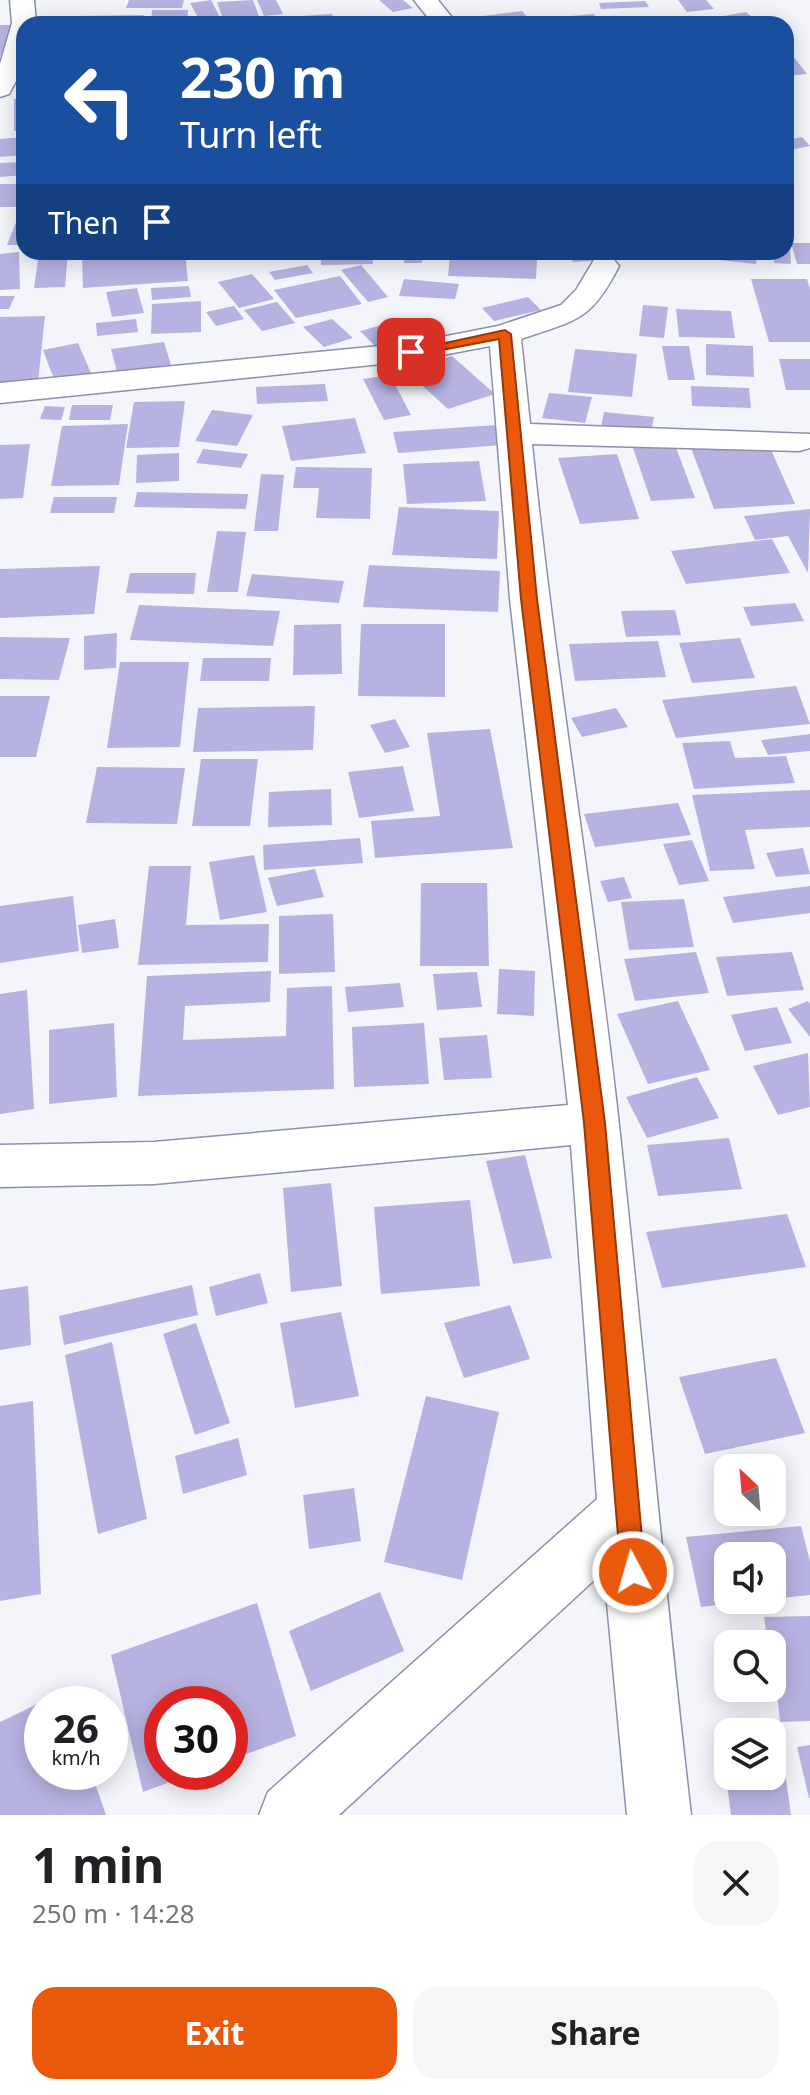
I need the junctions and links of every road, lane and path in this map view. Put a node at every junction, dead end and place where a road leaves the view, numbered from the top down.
1 (426, 0) edge
2 (439, 16) edge
3 (16, 53) edge
4 (0, 89) edge
5 (604, 266) dead end
6 (505, 334) junction
7 (0, 393) edge
8 (514, 434) junction
9 (799, 441) dead end
10 (594, 1123) junction
11 (0, 1166) edge
12 (627, 1511) junction
13 (291, 1815) edge
14 (659, 1815) edge

1 - 2 street
3 - 4 street
5 - 6 street
6 - 7 street
6 - 8 street
8 - 9 street
8 - 10 street
10 - 11 street
10 - 12 street
12 - 13 street
12 - 14 street

